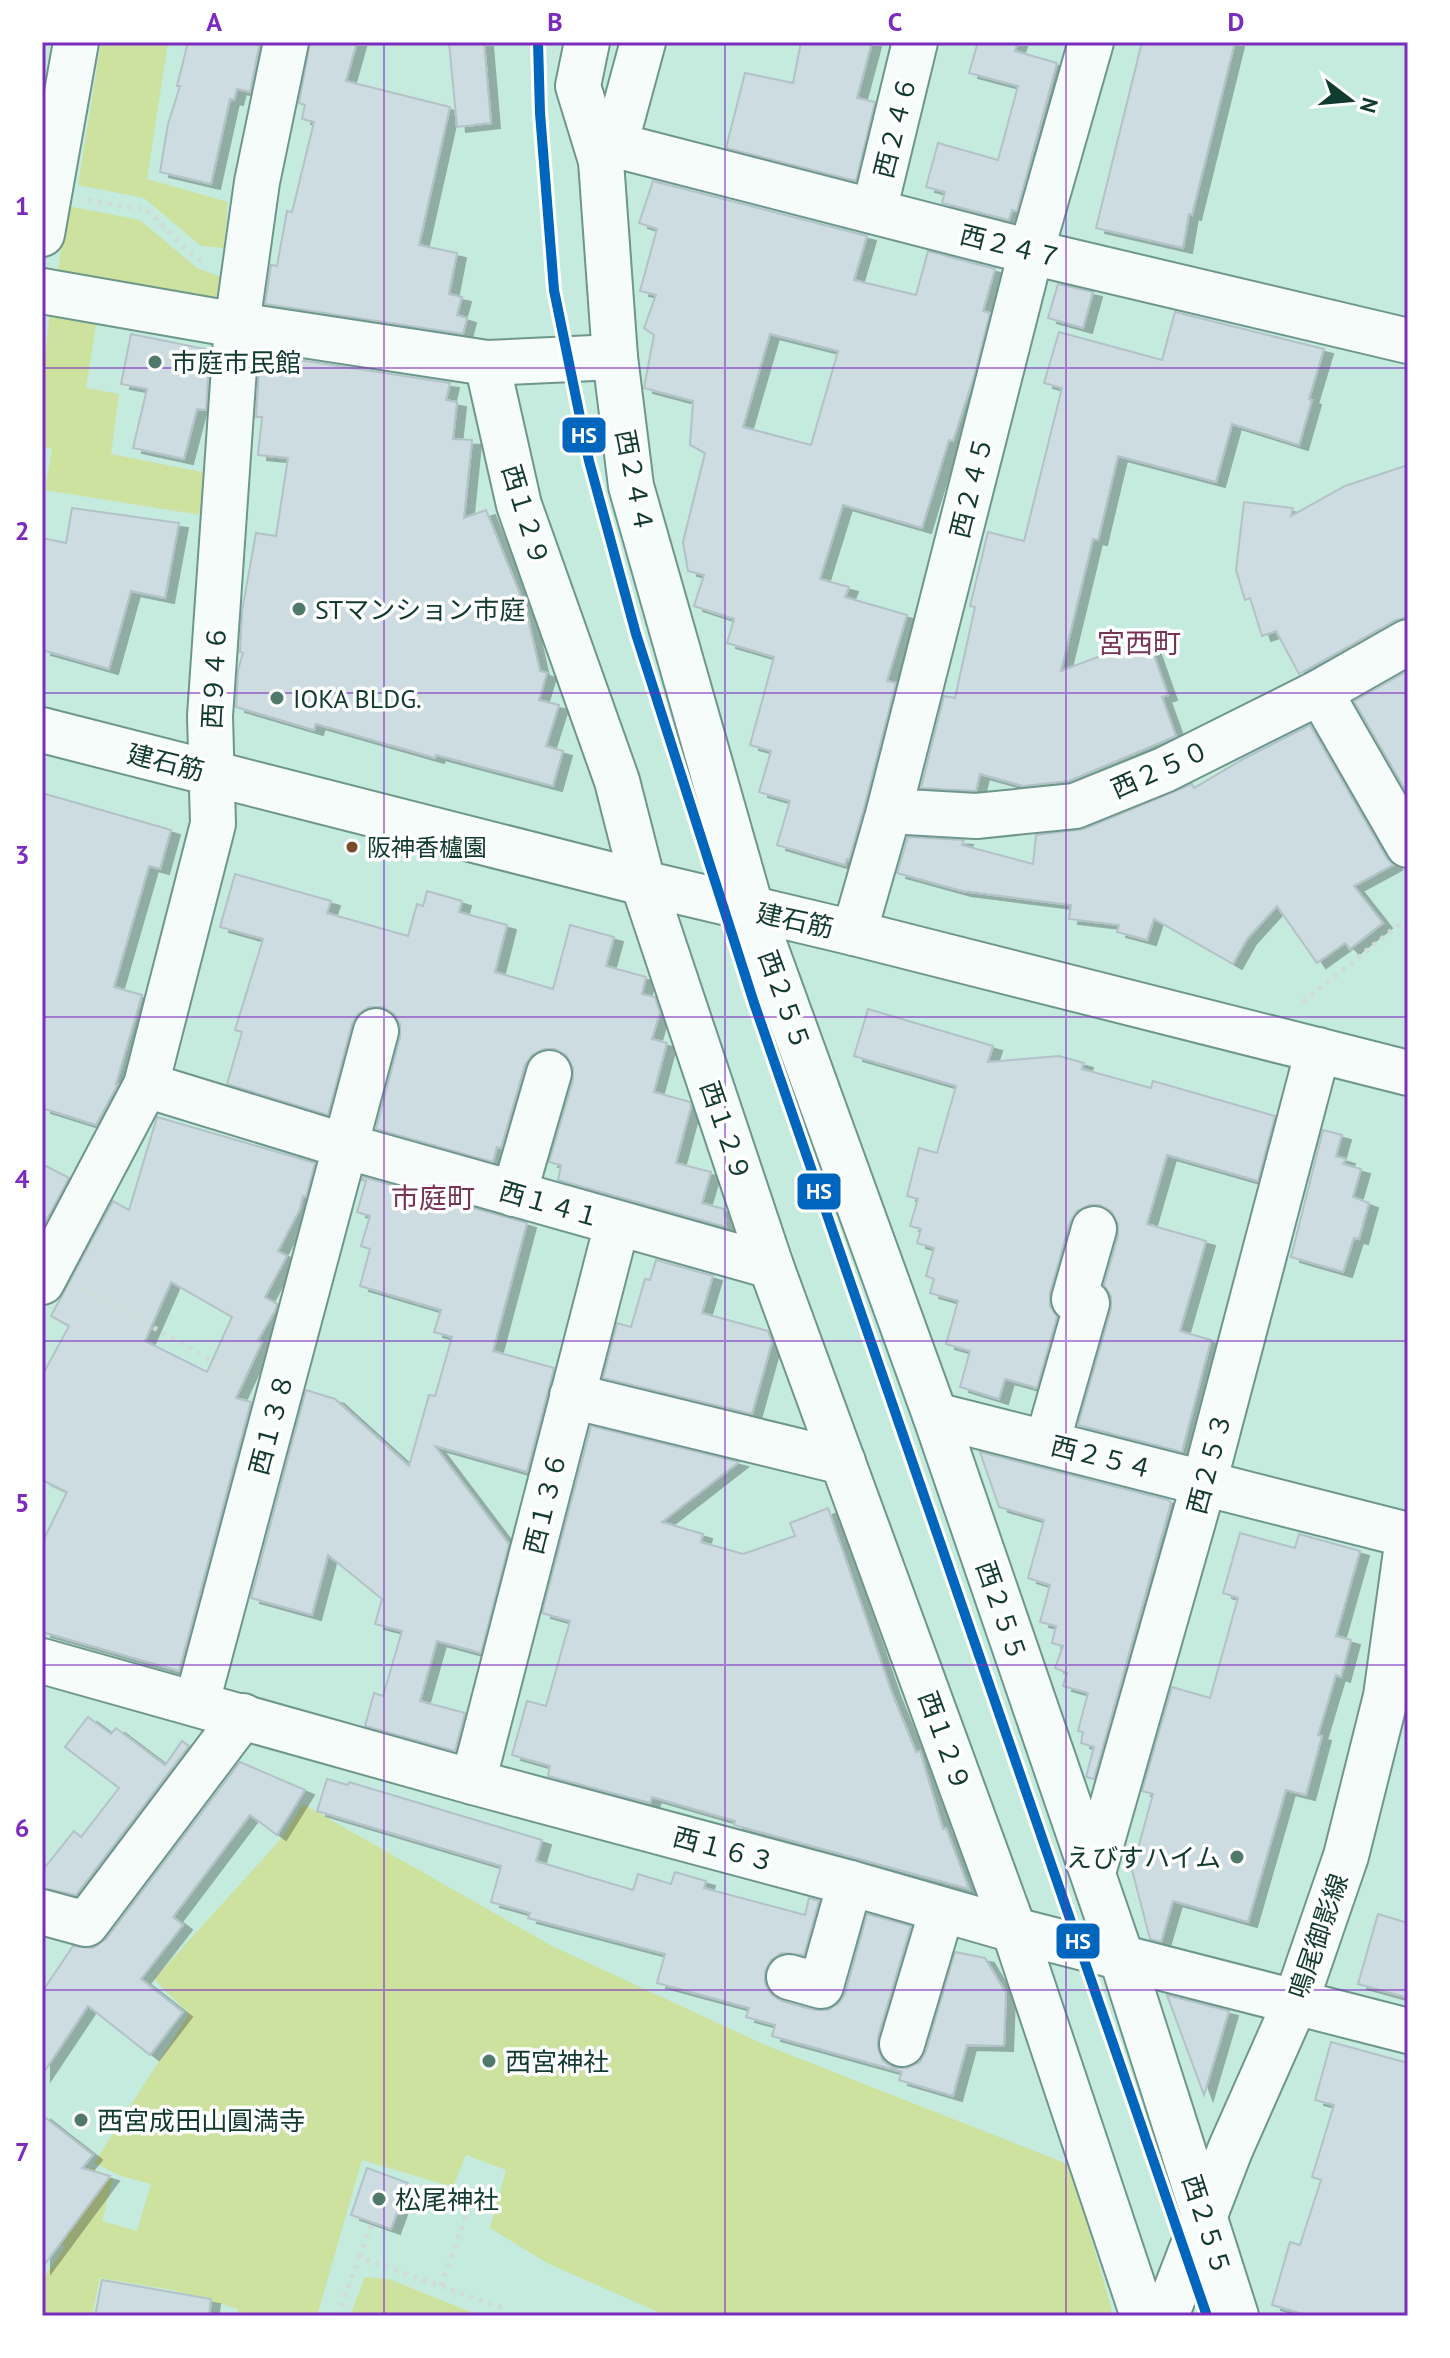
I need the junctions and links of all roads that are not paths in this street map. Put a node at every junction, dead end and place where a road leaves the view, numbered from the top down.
1 (76, 42) edge
2 (286, 42) edge
3 (587, 42) edge
4 (643, 42) edge
5 (915, 42) edge
6 (1091, 42) edge
7 (608, 153) junction
8 (874, 211) junction
9 (46, 213) edge
10 (1031, 252) junction
11 (42, 291) edge
12 (237, 325) junction
13 (1408, 341) edge
14 (615, 357) junction
15 (487, 363) junction
16 (1408, 642) edge
17 (1320, 692) junction
18 (42, 730) edge
19 (211, 773) junction
20 (889, 811) junction
21 (1408, 845) edge
22 (643, 883) junction
23 (752, 911) junction
24 (854, 933) junction
25 (376, 1031) dead end
26 (1318, 1050) junction
27 (549, 1073) dead end
28 (1408, 1073) edge
29 (146, 1085) junction
30 (345, 1146) junction
31 (514, 1194) junction
32 (617, 1224) junction
33 (1094, 1229) dead end
34 (771, 1266) junction
35 (46, 1276) edge
36 (572, 1396) junction
37 (935, 1415) junction
38 (1047, 1443) junction
39 (843, 1462) junction
40 (1204, 1483) junction
41 (1408, 1536) edge
42 (42, 1661) edge
43 (197, 1702) junction
44 (243, 1716) junction
45 (473, 1782) junction
46 (1093, 1873) junction
47 (850, 1883) junction
48 (942, 1910) junction
49 (42, 1912) edge
50 (1014, 1930) junction
51 (1122, 1959) junction
52 (789, 1977) dead end
53 (1296, 2001) junction
54 (1408, 2031) edge
55 (902, 2044) dead end
56 (1204, 2215) junction
57 (1143, 2316) edge
58 (1166, 2316) edge
59 (1236, 2316) edge

1 - 9 street
2 - 12 street, 西９４６
3 - 7 street, 西２４４
4 - 7 street
5 - 8 street, 西２４６
6 - 10 street, 西２４５
7 - 8 street, 西２４７
7 - 14 street, 西２４４
8 - 10 street, 西２４７
10 - 13 street, 西２４７
10 - 20 street, 西２４５
11 - 12 street
12 - 15 street
12 - 19 street, 西９４６
14 - 15 street
14 - 23 street, 西２４４
15 - 22 street, 西１２９
16 - 17 street, 西２５０
17 - 20 street, 西２５０
17 - 21 street
18 - 19 street, 建石筋
19 - 22 street, 建石筋
19 - 29 street, 西９４６
20 - 24 street, 西２４５
22 - 23 street, 建石筋
22 - 34 street, 西１２９
23 - 24 street, 建石筋
23 - 37 street, 西２５５
24 - 26 street, 建石筋
25 - 30 street, 西１３８
26 - 28 street, 建石筋
26 - 40 street, 西２５３
27 - 31 street
29 - 30 street, 西１４１
29 - 35 street, 西９４６
30 - 31 street, 西１４１
30 - 43 street, 西１３８
31 - 32 street, 西１４１
32 - 34 street, 西１４１
32 - 36 street, 西１３６
33 - 38 street
34 - 39 street, 西１２９
36 - 39 street
36 - 45 street, 西１３６
37 - 38 street, 西２５４
37 - 46 street, 西２５５
38 - 40 street, 西２５４
39 - 50 street, 西１２９
40 - 41 street, 西２５４
40 - 46 street, 西２５３
41 - 53 street, 鳴尾御影線
42 - 43 street, 西１６３
43 - 44 street, 西１６３
44 - 45 street, 西１６３
44 - 49 street
45 - 47 street, 西１６３
46 - 51 street, 西２５５
47 - 48 street, 西１６３
47 - 52 street
48 - 50 street, 西１６３
48 - 55 street
50 - 51 street, 西１６３
50 - 57 street, 西１２９
51 - 53 street, 西１６３
51 - 56 street, 西２５５
53 - 54 street, 西１６３
53 - 56 street, 鳴尾御影線
56 - 58 street, 鳴尾御影線
56 - 59 street, 西２５５

